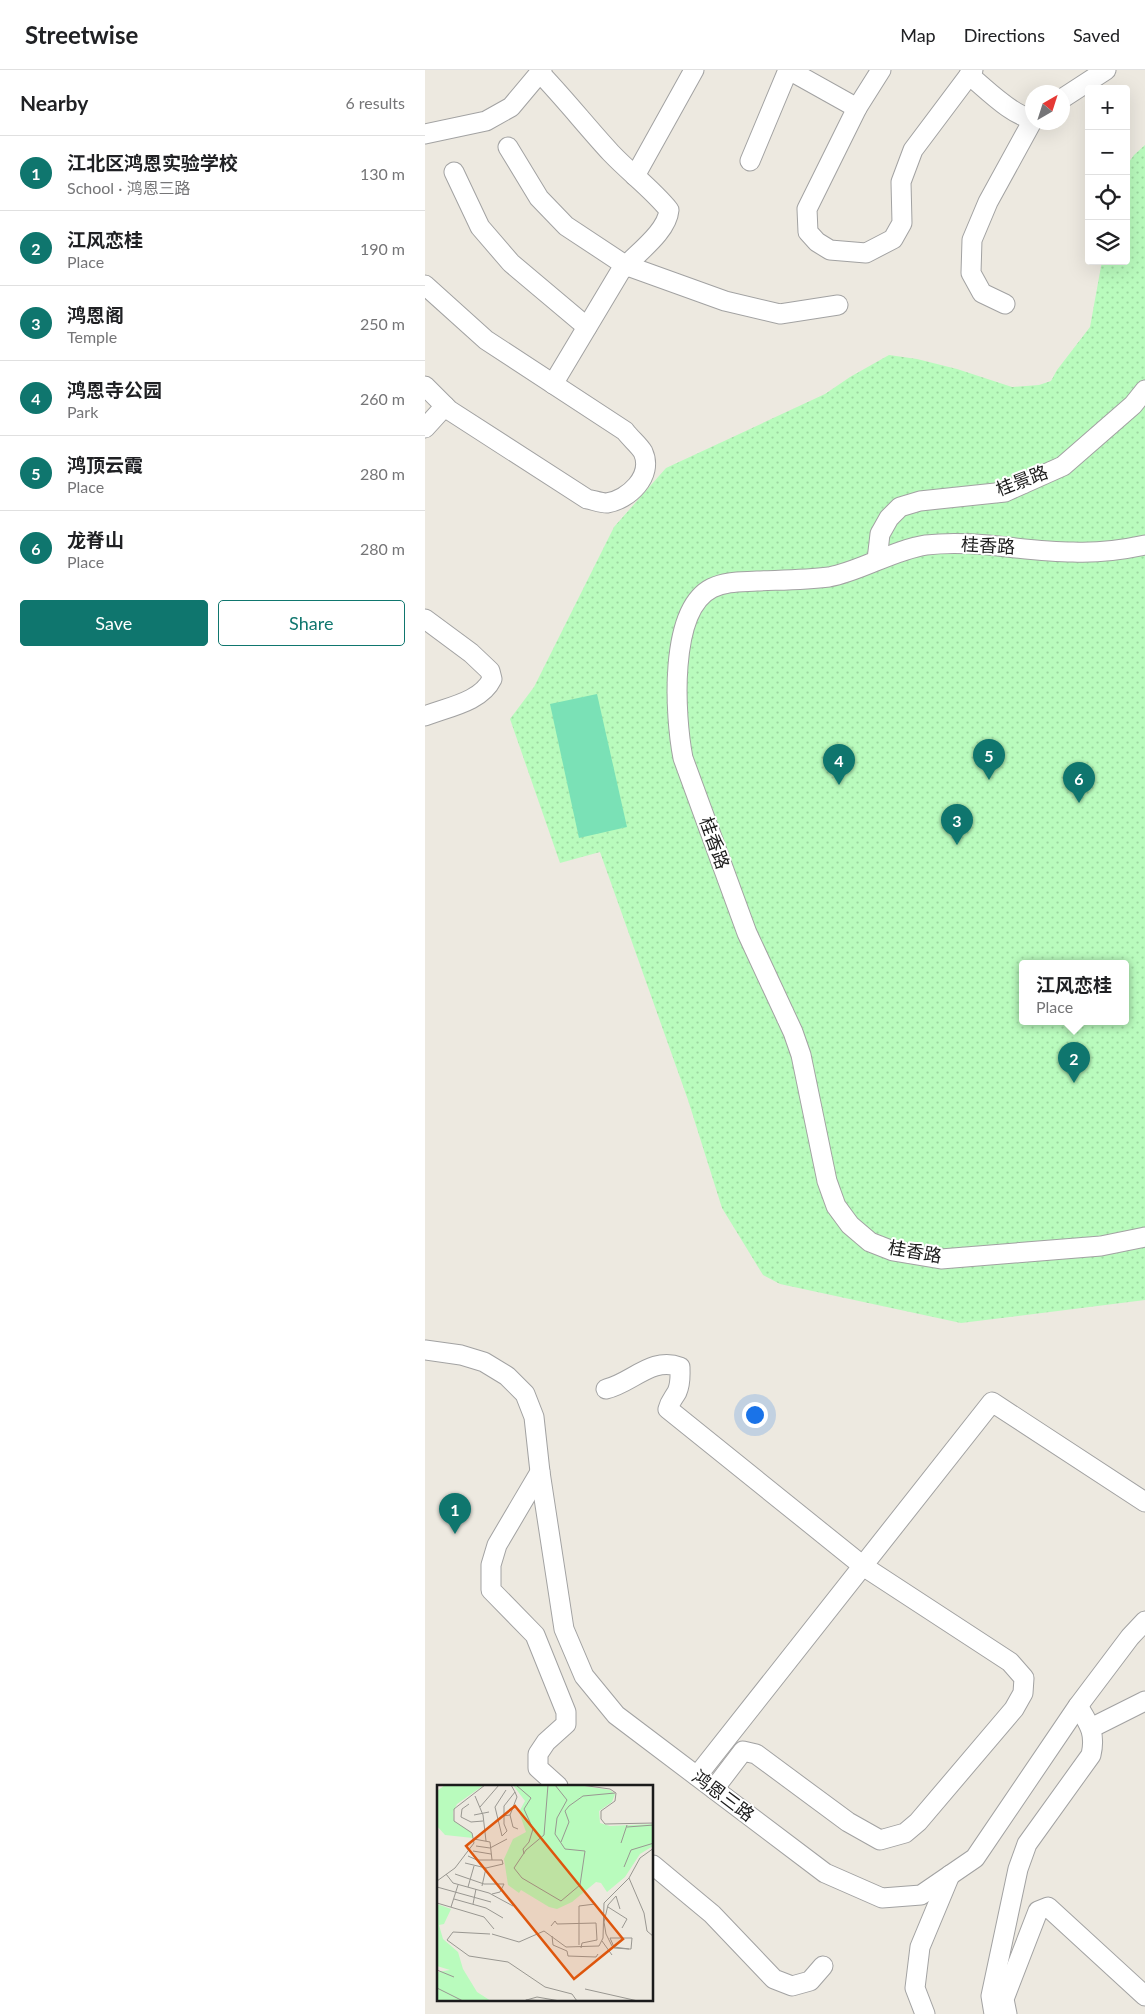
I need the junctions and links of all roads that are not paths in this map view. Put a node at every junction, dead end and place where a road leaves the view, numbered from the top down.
1 (693, 70) edge
2 (789, 70) edge
3 (881, 70) edge
4 (1106, 70) edge
5 (541, 71) edge
6 (971, 72) edge
7 (1070, 93) edge
8 (857, 108) junction
9 (1025, 117) edge
10 (1027, 130) edge
11 (425, 134) edge
12 (508, 147) dead end
13 (751, 161) dead end
14 (454, 172) dead end
15 (635, 176) junction
16 (625, 265) junction
17 (425, 285) edge
18 (1005, 304) dead end
19 (837, 305) dead end
20 (587, 327) junction
21 (553, 384) junction
22 (425, 386) edge
23 (1145, 390) edge
24 (445, 406) junction
25 (425, 428) edge
26 (1145, 545) edge
27 (877, 560) junction
28 (425, 619) edge
29 (425, 716) edge
30 (1145, 1237) edge
31 (425, 1350) edge
32 (606, 1389) dead end
33 (540, 1472) junction
34 (1145, 1502) edge
35 (863, 1566) junction
36 (1145, 1621) edge
37 (1145, 1701) edge
38 (1078, 1706) junction
39 (1091, 1728) junction
40 (697, 1776) junction
41 (557, 1785) edge
42 (714, 1789) junction
43 (654, 1865) edge
44 (950, 1875) junction
45 (823, 1966) dead end
46 (1145, 1996) edge
47 (925, 2014) edge
48 (994, 2014) edge
49 (1007, 2014) edge

1 - 15 street
2 - 8 street
2 - 13 street
3 - 8 street
4 - 7 street
5 - 11 street
5 - 15 street
6 - 8 street
6 - 9 street
10 - 18 street
12 - 16 street
14 - 20 street
15 - 16 street
16 - 19 street
16 - 20 street
17 - 21 street
20 - 21 street
21 - 24 street
22 - 24 street
23 - 27 street, 桂景路
24 - 25 street
26 - 27 street, 桂香路
27 - 30 street, 桂香路
28 - 29 street
31 - 33 street, 鸿恩三路
32 - 35 street
33 - 40 street, 鸿恩三路
33 - 41 street
34 - 35 street
35 - 40 street
35 - 42 street
36 - 38 street, 鸿恩三路
37 - 39 street
38 - 39 street
38 - 44 street, 鸿恩三路
39 - 48 street
40 - 42 street, 鸿恩三路
42 - 44 street, 鸿恩三路
43 - 45 street
44 - 47 street
46 - 49 street

